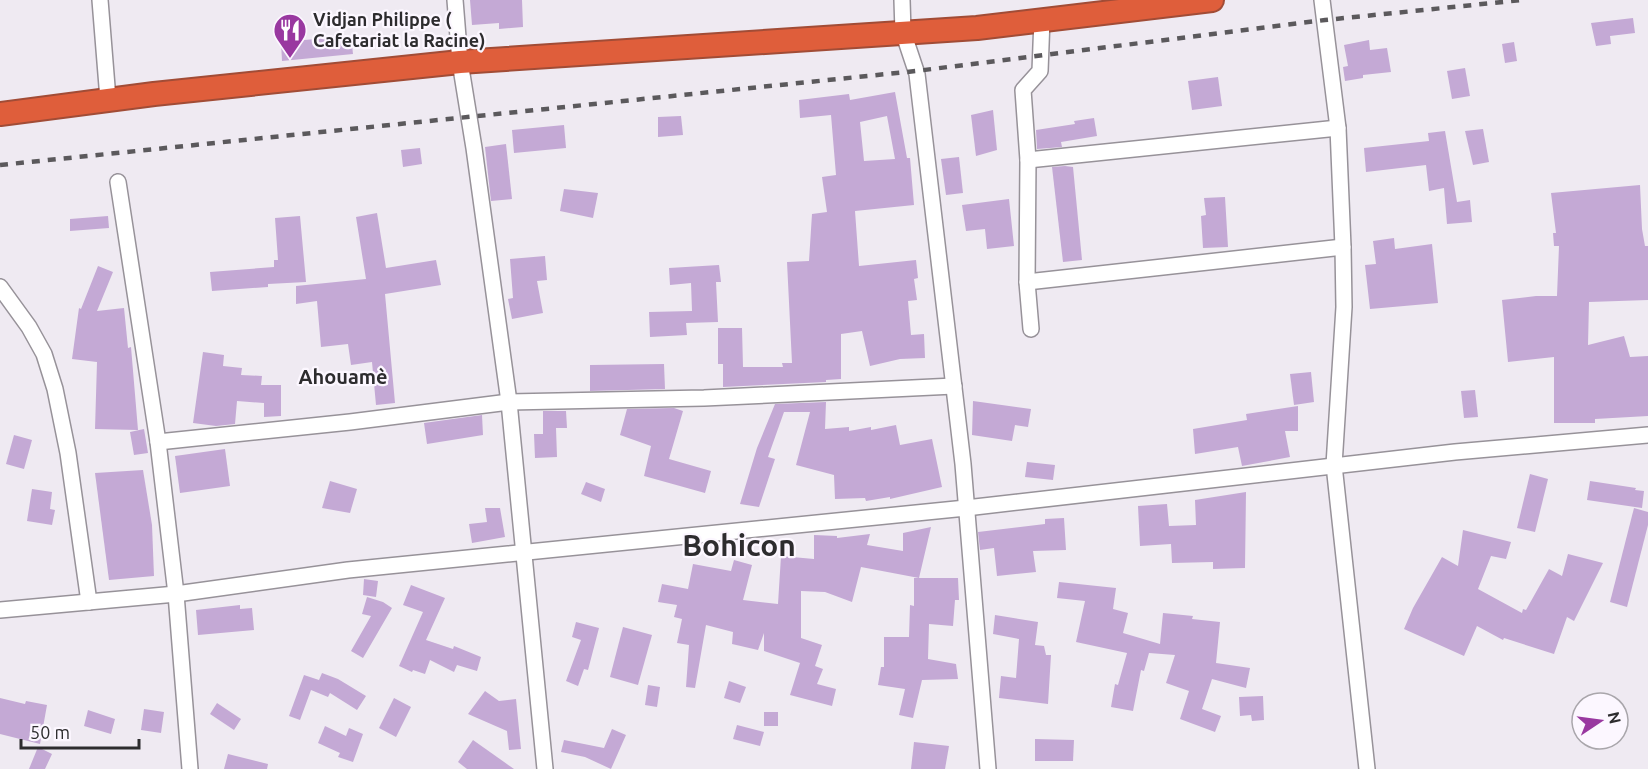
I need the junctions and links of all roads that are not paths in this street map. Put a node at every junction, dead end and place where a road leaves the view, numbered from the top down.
1 (100, 0) edge
2 (455, 0) edge
3 (902, 0) edge
4 (1212, 0) edge
5 (1322, 0) edge
6 (1042, 19) junction
7 (903, 32) junction
8 (460, 62) junction
9 (108, 99) junction
10 (0, 114) edge
11 (1338, 128) junction
12 (1028, 160) junction
13 (118, 182) dead end
14 (1343, 248) junction
15 (1027, 282) junction
16 (0, 287) edge
17 (1031, 330) dead end
18 (954, 386) junction
19 (509, 402) junction
20 (1648, 435) edge
21 (158, 442) junction
22 (1335, 465) junction
23 (966, 508) junction
24 (525, 551) junction
25 (176, 594) junction
26 (89, 602) junction
27 (0, 610) edge
28 (190, 769) edge
29 (546, 769) edge
30 (988, 769) edge
31 (1367, 769) edge

1 - 9 street
2 - 8 street
3 - 7 street
4 - 6 highway
5 - 11 street
6 - 7 highway
6 - 12 street
7 - 8 highway
7 - 18 street
8 - 9 highway
8 - 19 street
9 - 10 highway
11 - 12 street
11 - 14 street
12 - 15 street
13 - 21 street
14 - 15 street
14 - 22 street
15 - 17 street
16 - 26 street
18 - 19 street
18 - 23 street
19 - 21 street
19 - 24 street
20 - 22 street
21 - 25 street
22 - 23 street
22 - 31 street
23 - 24 street
23 - 30 street
24 - 25 street
24 - 29 street
25 - 26 street
25 - 28 street
26 - 27 street

